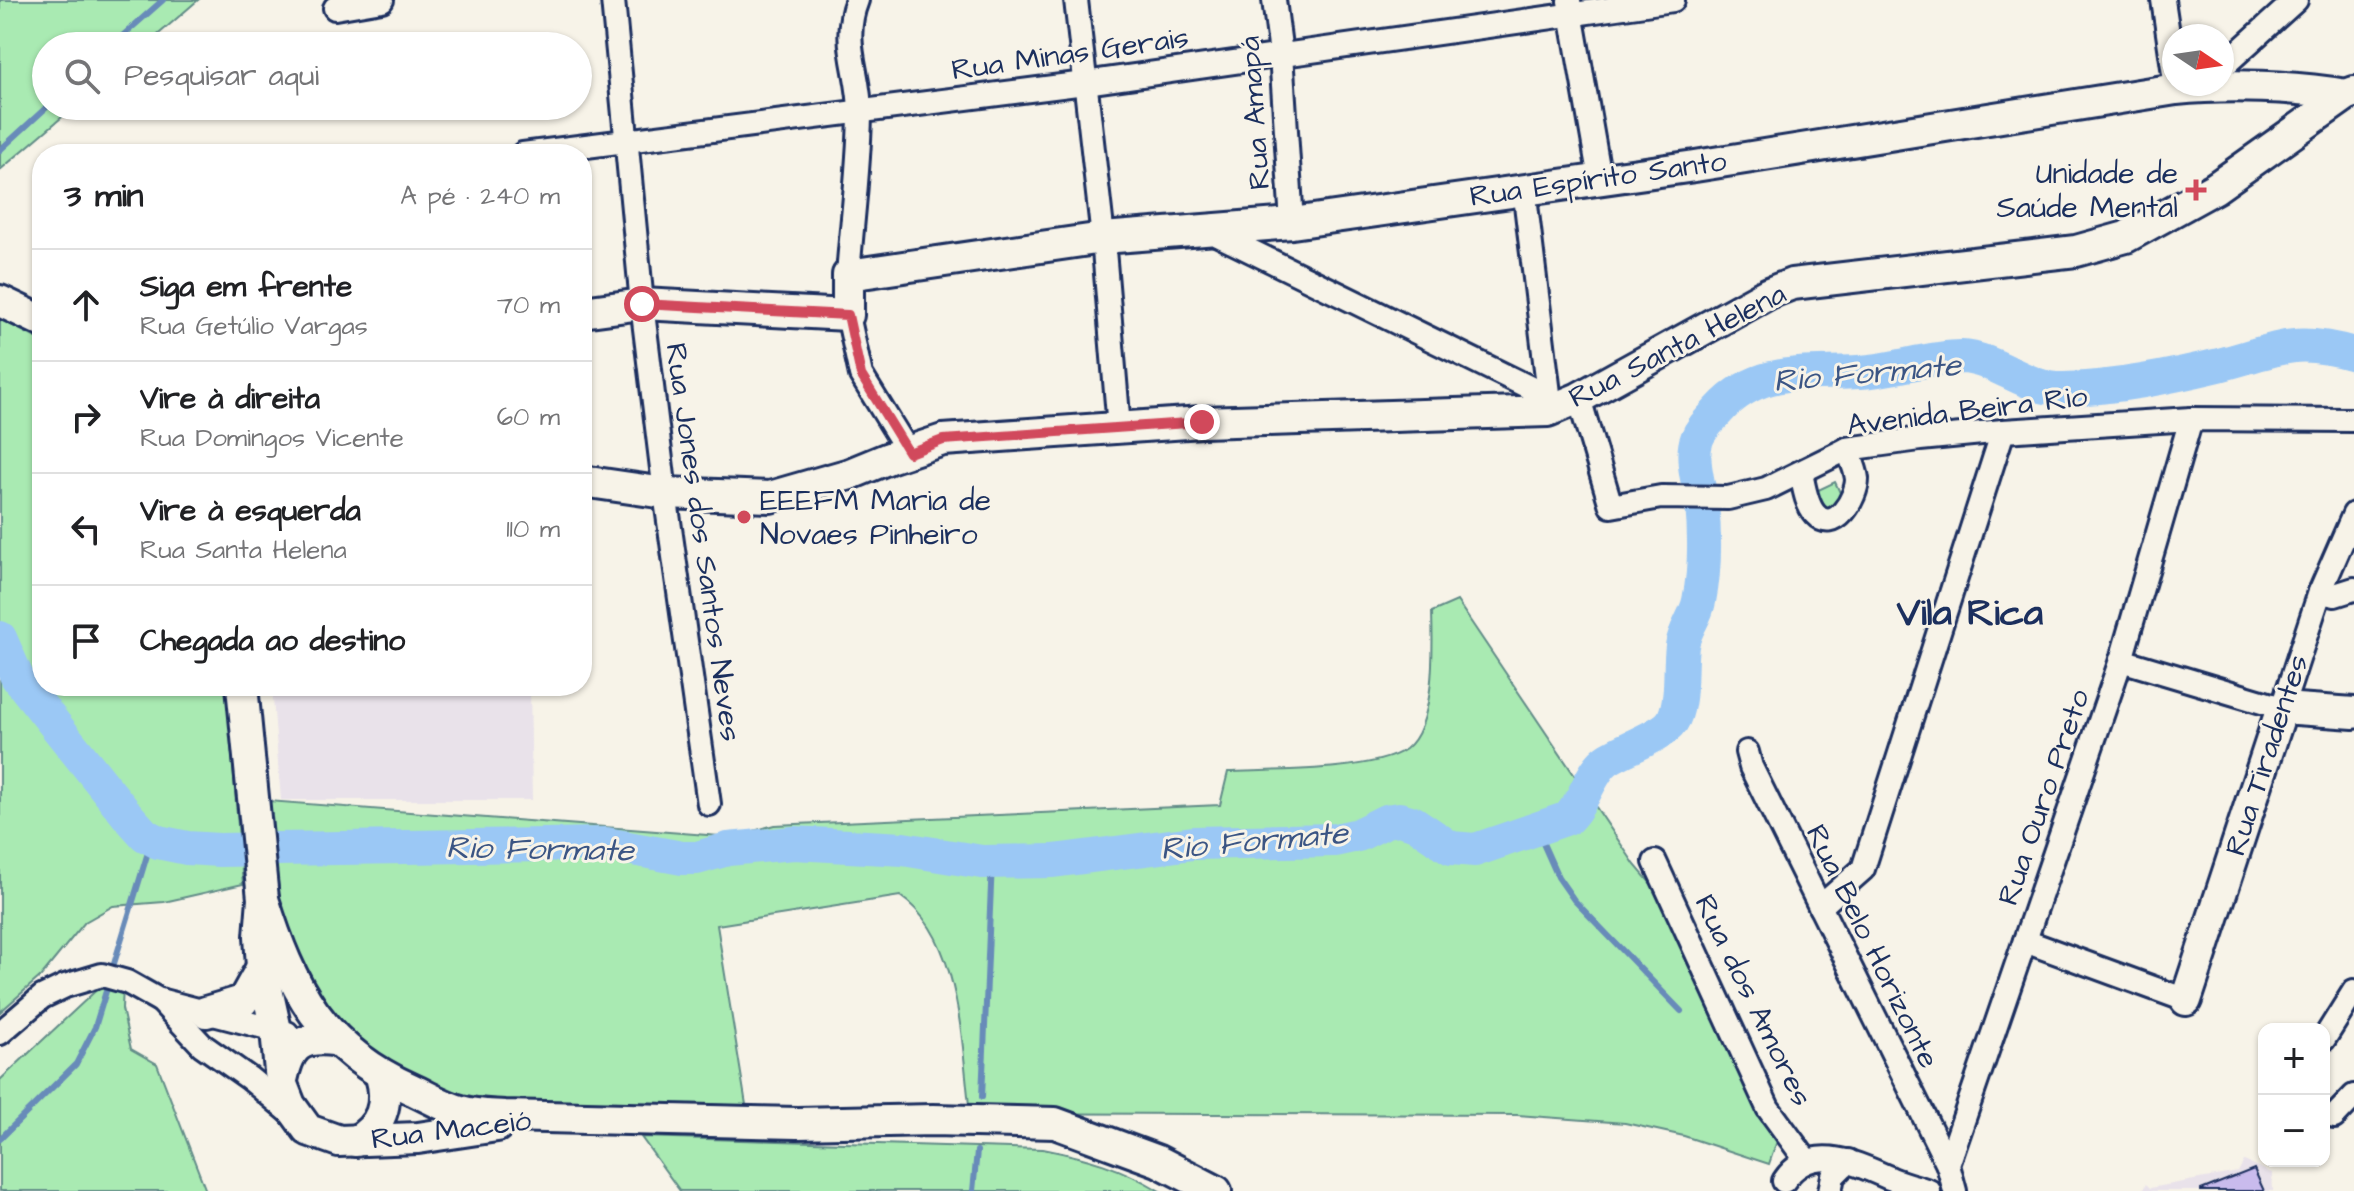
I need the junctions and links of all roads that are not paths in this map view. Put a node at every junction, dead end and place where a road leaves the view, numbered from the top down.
1 (382, 0) edge
2 (613, 0) edge
3 (857, 0) edge
4 (1076, 0) edge
5 (1274, 0) edge
6 (1673, 0) edge
7 (2163, 0) edge
8 (2296, 0) edge
9 (1570, 7) edge
10 (335, 8) dead end
11 (2172, 24) edge
12 (2234, 48) edge
13 (1281, 54) junction
14 (1085, 83) junction
15 (2162, 86) edge
16 (2234, 88) edge
17 (2350, 94) edge
18 (2317, 102) junction
19 (861, 112) junction
20 (627, 141) junction
21 (592, 145) edge
22 (1600, 179) junction
23 (1524, 188) junction
24 (1292, 223) junction
25 (1207, 229) junction
26 (1103, 238) junction
27 (848, 275) junction
28 (0, 301) edge
29 (642, 304) junction
30 (592, 311) edge
31 (848, 315) junction
32 (32, 316) edge
33 (1579, 398) junction
34 (1550, 403) junction
35 (2191, 419) junction
36 (2354, 420) edge
37 (1119, 428) junction
38 (2003, 431) junction
39 (1847, 449) junction
40 (899, 455) junction
41 (1801, 473) junction
42 (592, 482) edge
43 (665, 493) junction
44 (2354, 514) edge
45 (2354, 589) edge
46 (2320, 592) junction
47 (2121, 660) junction
48 (243, 696) edge
49 (2282, 708) junction
50 (2354, 713) edge
51 (1747, 752) dead end
52 (709, 804) dead end
53 (1655, 862) dead end
54 (263, 899) junction
55 (1820, 907) junction
56 (2025, 941) junction
57 (262, 967) junction
58 (2354, 991) edge
59 (159, 1000) junction
60 (2186, 1000) joint
61 (206, 1012) junction
62 (2330, 1029) edge
63 (276, 1030) junction
64 (0, 1033) edge
65 (321, 1040) junction
66 (381, 1076) junction
67 (281, 1082) junction
68 (2354, 1096) edge
69 (547, 1117) junction
70 (2334, 1117) dead end
71 (308, 1130) junction
72 (356, 1141) junction
73 (1806, 1160) junction
74 (1848, 1161) junction
75 (1948, 1165) junction
76 (1784, 1181) dead end
77 (1216, 1191) edge
78 (1830, 1191) edge
79 (1929, 1191) edge
80 (1955, 1191) edge

1 - 10 street
2 - 20 street, Rua Jones dos Santos Neves
3 - 19 street
4 - 14 street
5 - 13 street, Rua Amapá
6 - 9 street, Rua Minas Gerais
7 - 11 street
8 - 12 street
9 - 13 street, Rua Minas Gerais
9 - 22 street
13 - 14 street, Rua Minas Gerais
13 - 24 street, Rua Amapá
14 - 19 street, Rua Minas Gerais
14 - 26 street
15 - 22 street, Rua Espírito Santo
16 - 18 street, Rua Espírito Santo
17 - 18 street, Rua Santa Helena
18 - 33 street, Rua Santa Helena
19 - 20 street, Rua Minas Gerais
19 - 27 street
20 - 21 street, Rua Minas Gerais
20 - 29 street, Rua Jones dos Santos Neves
22 - 23 street, Rua Espírito Santo
23 - 24 street, Rua Espírito Santo
23 - 34 street
24 - 25 street, Rua Espírito Santo
25 - 26 street, Rua Espírito Santo
25 - 34 street
26 - 27 street, Rua Espírito Santo
26 - 37 street
27 - 31 street
28 - 32 street
29 - 30 street
29 - 31 street
29 - 43 street, Rua Jones dos Santos Neves
31 - 40 street
33 - 34 street, Rua Santa Helena
33 - 41 street, Avenida Beira Rio
34 - 37 street, Rua Santa Helena
35 - 36 street, Avenida Beira Rio
35 - 38 street, Avenida Beira Rio
35 - 47 street, Rua Ouro Preto
37 - 40 street, Rua Santa Helena
38 - 39 street, Avenida Beira Rio
38 - 55 street
39 - 41 street, Avenida Beira Rio
39 - 41 street
40 - 43 street, Rua Santa Helena
42 - 43 street, Rua Santa Helena
43 - 52 street, Rua Jones dos Santos Neves
44 - 46 street, Rua Tiradentes
45 - 46 street
46 - 49 street, Rua Tiradentes
47 - 49 street
47 - 56 street, Rua Ouro Preto
48 - 54 street, Rua Maceió
49 - 50 street
49 - 60 street, Rua Tiradentes
51 - 55 street, Rua Belo Horizonte
53 - 73 street, Rua dos Amores
54 - 57 street, Rua Maceió
54 - 65 street, Rua Maceió
55 - 75 street, Rua Belo Horizonte
56 - 60 street
56 - 75 street, Rua Ouro Preto
57 - 61 street
57 - 63 street, Rua Maceió
58 - 62 street
59 - 61 street
59 - 64 street
59 - 71 street
61 - 63 street
63 - 65 street
63 - 67 street, Rua Maceió
65 - 66 street, Rua Maceió
65 - 67 street
66 - 69 street, Rua Maceió
66 - 72 street
67 - 71 street, Rua Maceió
68 - 70 street
69 - 72 street, Rua Maceió
69 - 77 street, Rua Maceió
71 - 72 street, Rua Maceió
73 - 74 street
73 - 76 street
74 - 78 street
74 - 79 street
75 - 80 street

